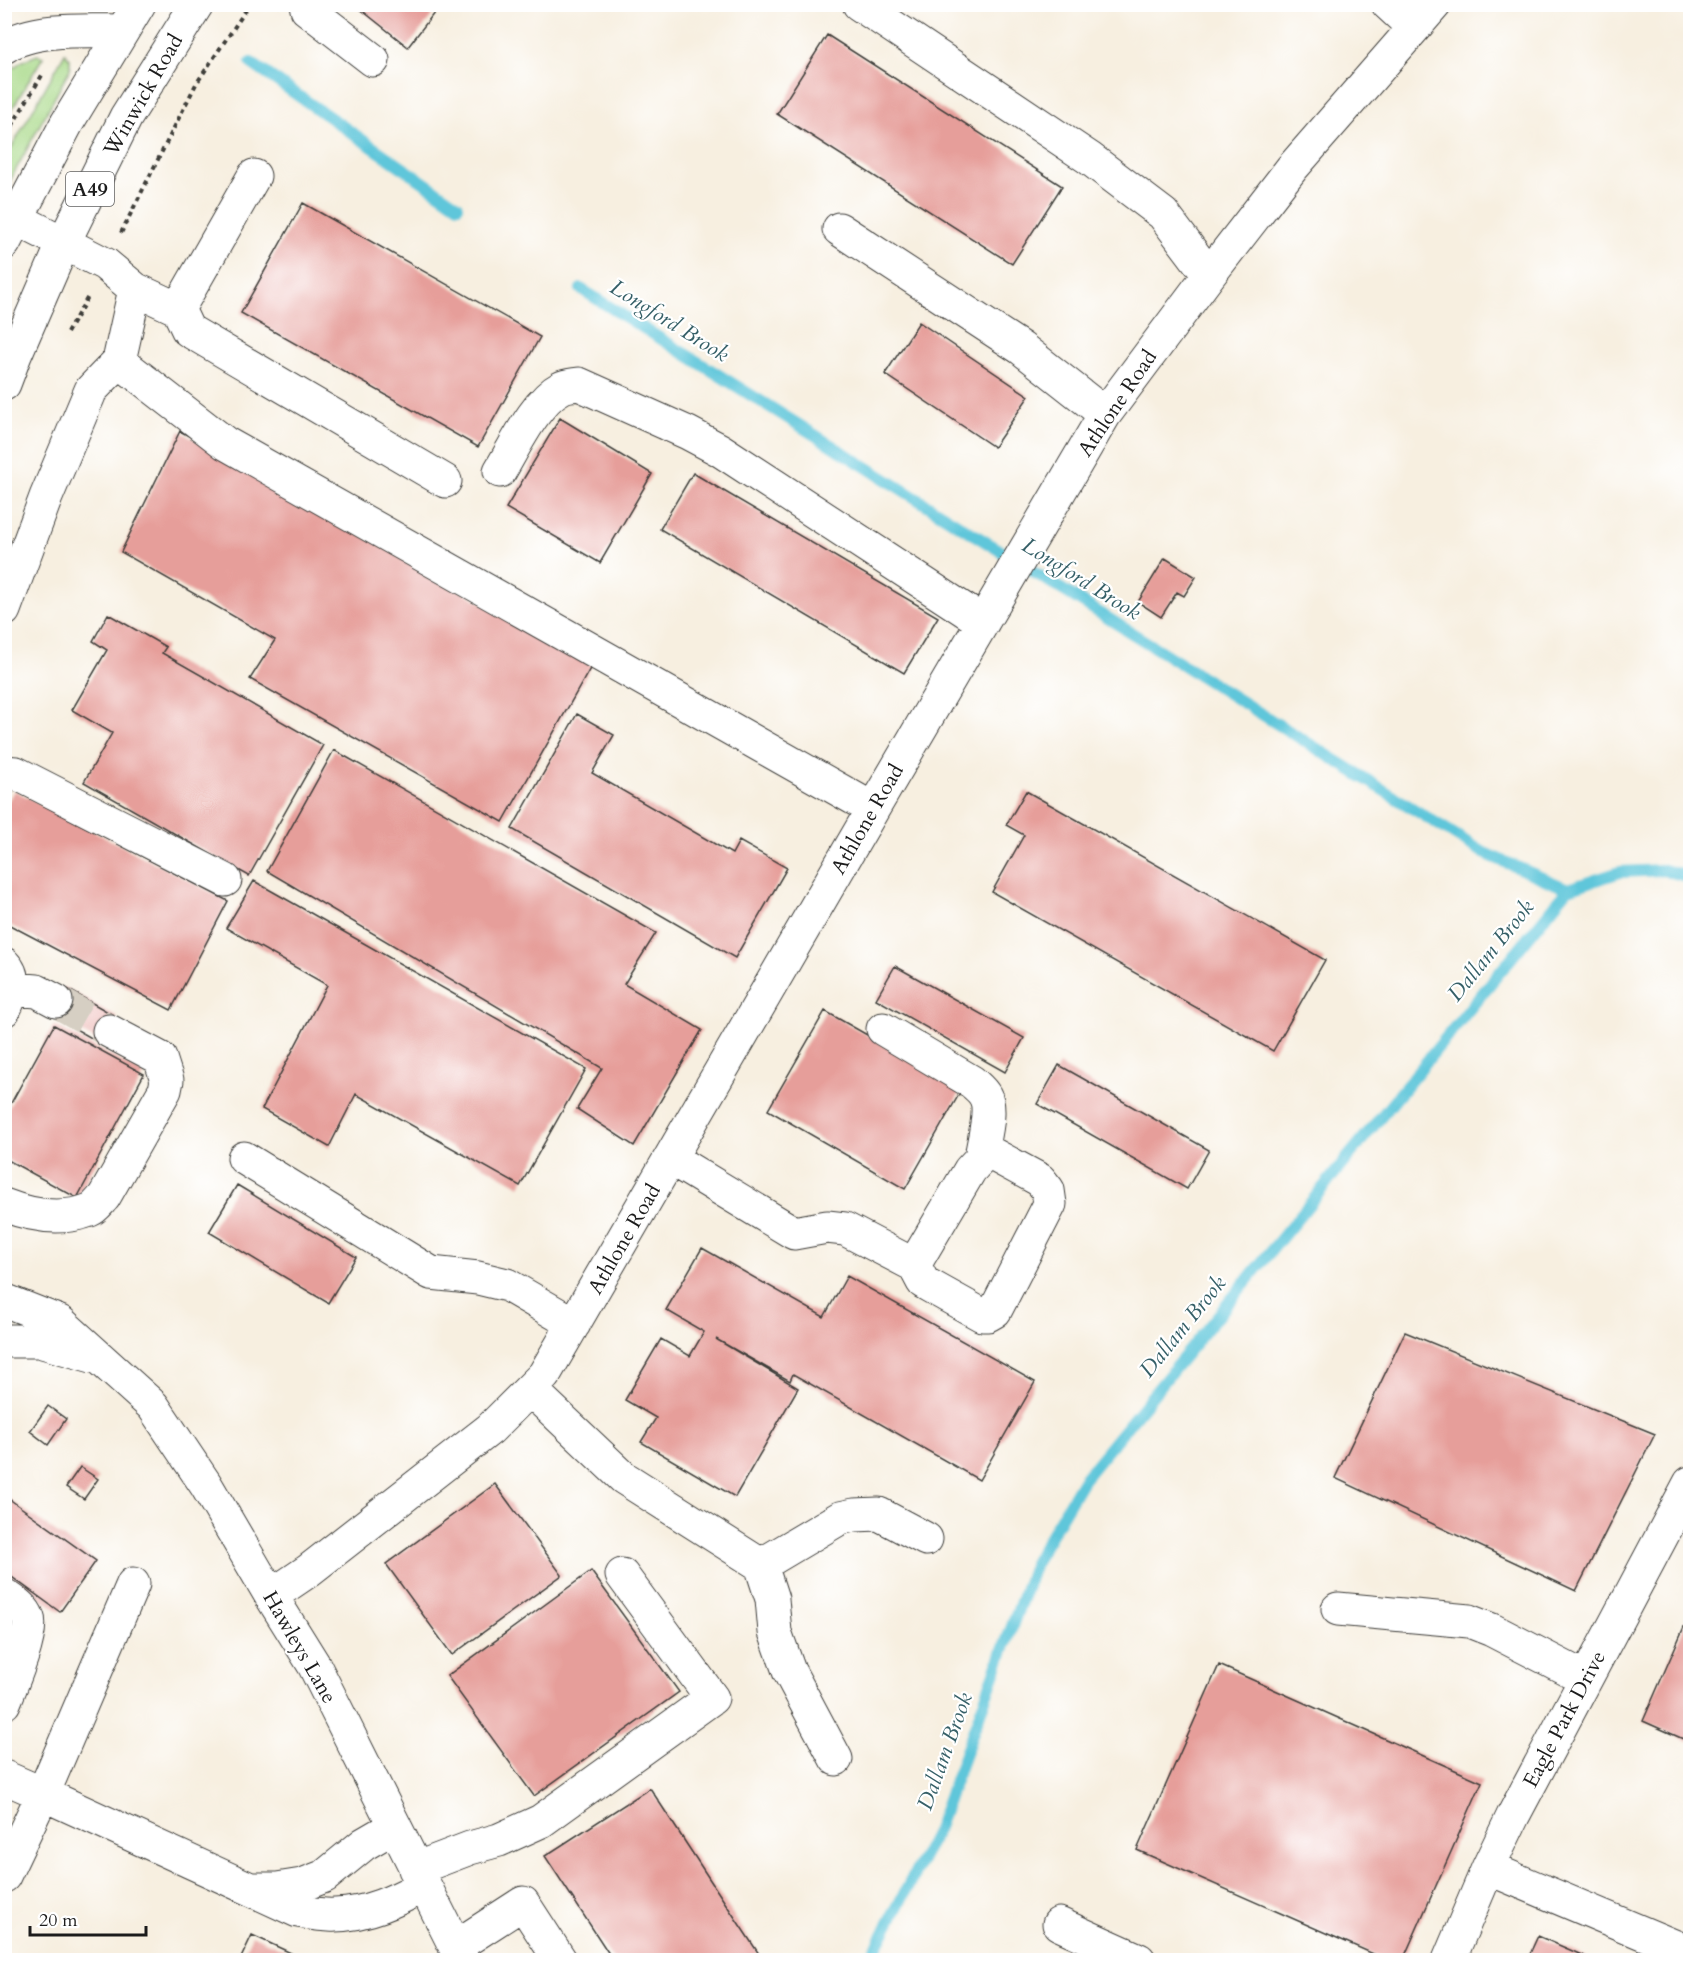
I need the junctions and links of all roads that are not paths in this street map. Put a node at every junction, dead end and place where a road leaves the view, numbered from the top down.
1 (197, 4) edge
2 (306, 4) edge
3 (859, 4) edge
4 (1388, 4) edge
5 (1424, 16) edge
6 (130, 18) edge
7 (4, 47) edge
8 (373, 60) dead end
9 (254, 176) dead end
10 (840, 229) dead end
11 (11, 231) edge
12 (64, 242) junction
13 (1209, 275) junction
14 (135, 289) junction
15 (178, 309) junction
16 (119, 361) junction
17 (4, 384) edge
18 (1105, 414) junction
19 (500, 471) dead end
20 (445, 481) dead end
21 (4, 610) edge
22 (990, 611) junction
23 (4, 772) edge
24 (873, 809) junction
25 (225, 880) dead end
26 (7, 987) edge
27 (56, 1001) tunnel mouth
28 (883, 1029) dead end
29 (109, 1031) tunnel mouth
30 (244, 1158) dead end
31 (670, 1158) junction
32 (981, 1158) junction
33 (4, 1204) edge
34 (914, 1265) junction
35 (4, 1300) edge
36 (574, 1324) junction
37 (4, 1341) edge
38 (100, 1358) junction
39 (530, 1389) junction
40 (1690, 1484) edge
41 (926, 1539) dead end
42 (761, 1565) junction
43 (622, 1575) dead end
44 (132, 1584) dead end
45 (4, 1595) edge
46 (271, 1596) junction
47 (1338, 1609) dead end
48 (1585, 1678) junction
49 (4, 1703) edge
50 (836, 1759) dead end
51 (4, 1777) edge
52 (42, 1794) junction
53 (395, 1826) junction
54 (1488, 1868) junction
55 (4, 1876) edge
56 (419, 1877) junction
57 (247, 1889) junction
58 (1059, 1924) dead end
59 (1690, 1953) edge
60 (459, 1954) edge
61 (560, 1960) edge
62 (1139, 1960) edge
63 (1449, 1960) edge

1 - 12 main road, Winwick Road / A49
2 - 8 main road
3 - 13 main road
4 - 5 main road
5 - 13 main road, Athlone Road
6 - 7 main road
6 - 11 main road, A49
9 - 15 main road
10 - 18 main road
11 - 12 main road
12 - 14 main road
12 - 17 main road, Winwick Road / A49
13 - 18 main road, Athlone Road
14 - 15 main road
14 - 16 main road
15 - 20 main road
16 - 21 main road
16 - 24 main road
18 - 22 main road, Athlone Road
19 - 22 main road
22 - 24 main road, Athlone Road
23 - 25 main road
24 - 31 main road, Athlone Road
26 - 27 main road
28 - 32 main road
29 - 33 main road
30 - 36 main road
31 - 34 main road
31 - 36 main road, Athlone Road
32 - 34 main road
32 - 34 main road
35 - 38 main road, Hawleys Lane
36 - 39 main road, Athlone Road
37 - 38 main road, Hawleys Lane
38 - 46 main road, Hawleys Lane
39 - 42 main road
39 - 46 main road, Athlone Road
40 - 48 main road, Eagle Park Drive
41 - 42 main road
42 - 50 main road
43 - 56 main road
44 - 52 main road
45 - 49 main road
46 - 53 main road, Hawleys Lane
47 - 48 main road
48 - 54 main road, Eagle Park Drive
51 - 52 main road
52 - 55 main road
52 - 57 main road
53 - 56 main road, Hawleys Lane
53 - 57 main road
54 - 59 main road
54 - 63 main road, Eagle Park Drive
56 - 57 main road
56 - 60 main road, Hawleys Lane
58 - 62 main road
60 - 61 main road

